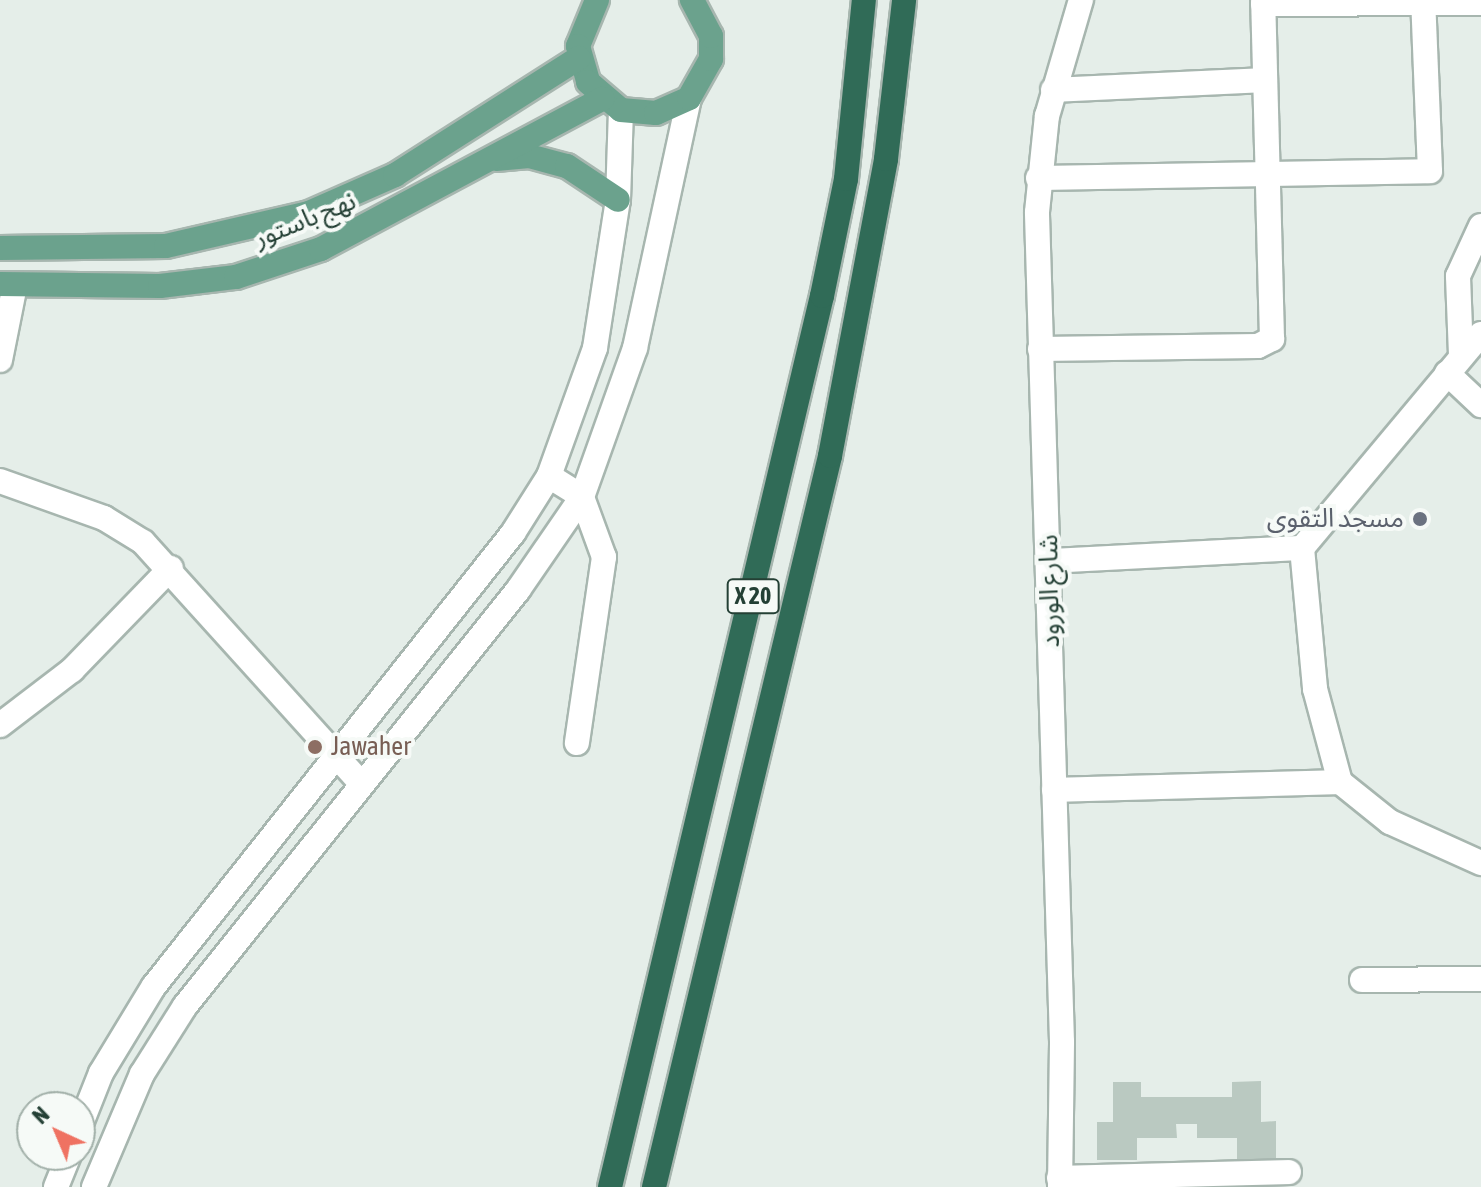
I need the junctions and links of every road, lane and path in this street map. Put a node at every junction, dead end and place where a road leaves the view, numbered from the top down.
1 (596, 0) edge
2 (692, 0) edge
3 (864, 0) edge
4 (904, 0) edge
5 (1081, 0) edge
6 (1263, 2) edge
7 (1423, 3) edge
8 (1481, 3) edge
9 (579, 58) junction
10 (1265, 80) junction
11 (1053, 90) junction
12 (689, 98) junction
13 (612, 104) junction
14 (486, 160) junction
15 (1267, 170) junction
16 (1038, 178) junction
17 (618, 200) junction
18 (1481, 226) edge
19 (0, 248) edge
20 (8, 284) edge
21 (1481, 334) edge
22 (1040, 349) junction
23 (0, 360) edge
24 (1454, 364) junction
25 (1481, 405) edge
26 (549, 476) junction
27 (0, 481) edge
28 (582, 497) junction
29 (1302, 548) junction
30 (1050, 561) junction
31 (171, 568) junction
32 (0, 725) edge
33 (577, 743) dead end
34 (334, 755) junction
35 (360, 782) junction
36 (1340, 782) junction
37 (1054, 790) junction
38 (1481, 863) edge
39 (1481, 979) edge
40 (1362, 980) dead end
41 (94, 1091) edge
42 (1289, 1172) dead end
43 (1060, 1182) edge
44 (94, 1187) edge
45 (610, 1187) edge
46 (654, 1187) edge

1 - 9 main road
2 - 12 main road
3 - 45 highway, X 20
4 - 46 highway, X 20
5 - 11 street, شارع الورود
6 - 7 street
6 - 10 street
7 - 8 street
7 - 15 street
9 - 13 main road
9 - 19 main road
10 - 11 street
10 - 15 street
11 - 16 street, شارع الورود
12 - 13 main road
12 - 28 street
13 - 14 main road, نهج باستور
13 - 17 street
14 - 17 main road
14 - 20 main road, نهج باستور
15 - 16 street
15 - 22 street
16 - 22 street, شارع الورود
17 - 26 street
18 - 24 street
20 - 23 street
21 - 24 street
22 - 30 street, شارع الورود
24 - 25 street
24 - 29 street
26 - 28 street
26 - 34 street
27 - 31 street
28 - 33 street
28 - 35 street
29 - 30 street
29 - 36 street
30 - 37 street, شارع الورود
31 - 32 street
31 - 34 street
34 - 35 street
34 - 41 street
35 - 44 street
36 - 37 street
36 - 38 street
37 - 43 street, شارع الورود
39 - 40 street
42 - 43 street

